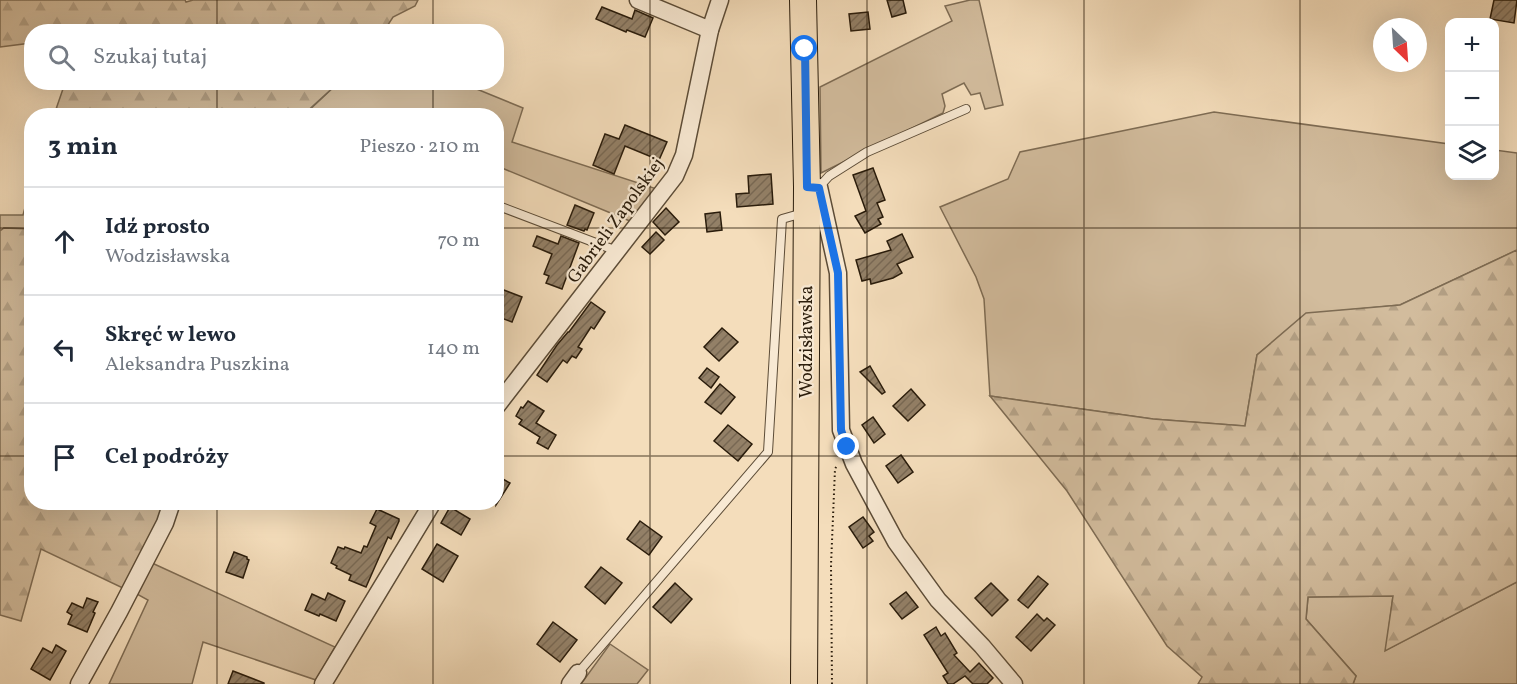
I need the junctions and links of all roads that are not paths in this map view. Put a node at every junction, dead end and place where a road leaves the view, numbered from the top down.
1 (638, 0) edge
2 (720, 0) edge
3 (803, 0) edge
4 (710, 30) junction
5 (966, 109) dead end
6 (811, 196) junction
7 (504, 207) edge
8 (617, 251) junction
9 (504, 397) edge
10 (169, 510) edge
11 (428, 510) edge
12 (574, 679) edge
13 (80, 684) edge
14 (323, 684) edge
15 (804, 684) edge
16 (1014, 684) edge

1 - 4 street
2 - 4 street, Gabrieli Zapolskiej
3 - 6 main road, Wodzisławska
4 - 8 street, Gabrieli Zapolskiej
5 - 6 lane
6 - 12 lane
6 - 15 main road, Wodzisławska
6 - 16 street
7 - 8 lane
8 - 9 street, Gabrieli Zapolskiej
10 - 13 street
11 - 14 street

